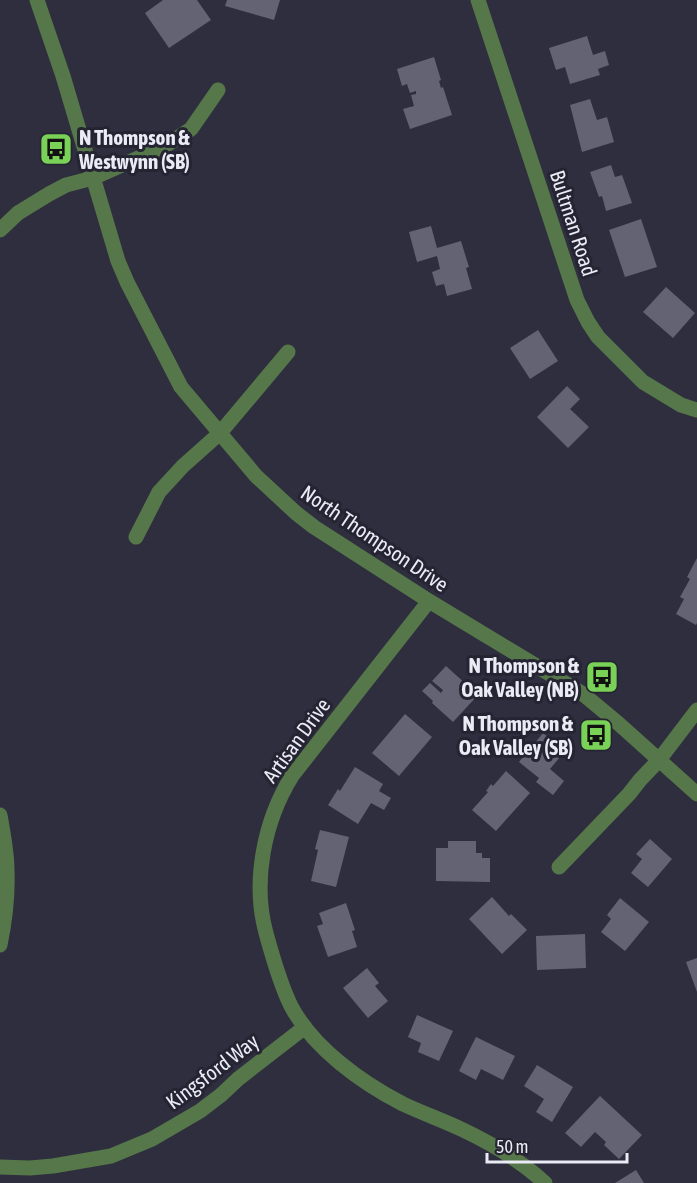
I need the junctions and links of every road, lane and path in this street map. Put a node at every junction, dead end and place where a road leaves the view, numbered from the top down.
1 (37, 0) edge
2 (478, 0) edge
3 (218, 90) dead end
4 (93, 178) junction
5 (0, 230) edge
6 (288, 352) dead end
7 (697, 410) edge
8 (220, 433) junction
9 (136, 537) dead end
10 (429, 601) junction
11 (697, 710) edge
12 (659, 760) junction
13 (697, 794) edge
14 (0, 815) edge
15 (559, 867) dead end
16 (0, 945) edge
17 (305, 1027) junction
18 (0, 1167) edge
19 (545, 1183) edge

1 - 4 street, North Thompson Drive
2 - 7 street, Bultman Road
3 - 4 street
4 - 5 street
4 - 8 street, North Thompson Drive
6 - 8 street
8 - 9 street
8 - 10 street, North Thompson Drive
10 - 12 street, North Thompson Drive
10 - 17 street, Artisan Drive
11 - 12 street
12 - 13 street, North Thompson Drive
12 - 15 street
14 - 16 street
17 - 18 street, Kingsford Way
17 - 19 street, Artisan Drive

